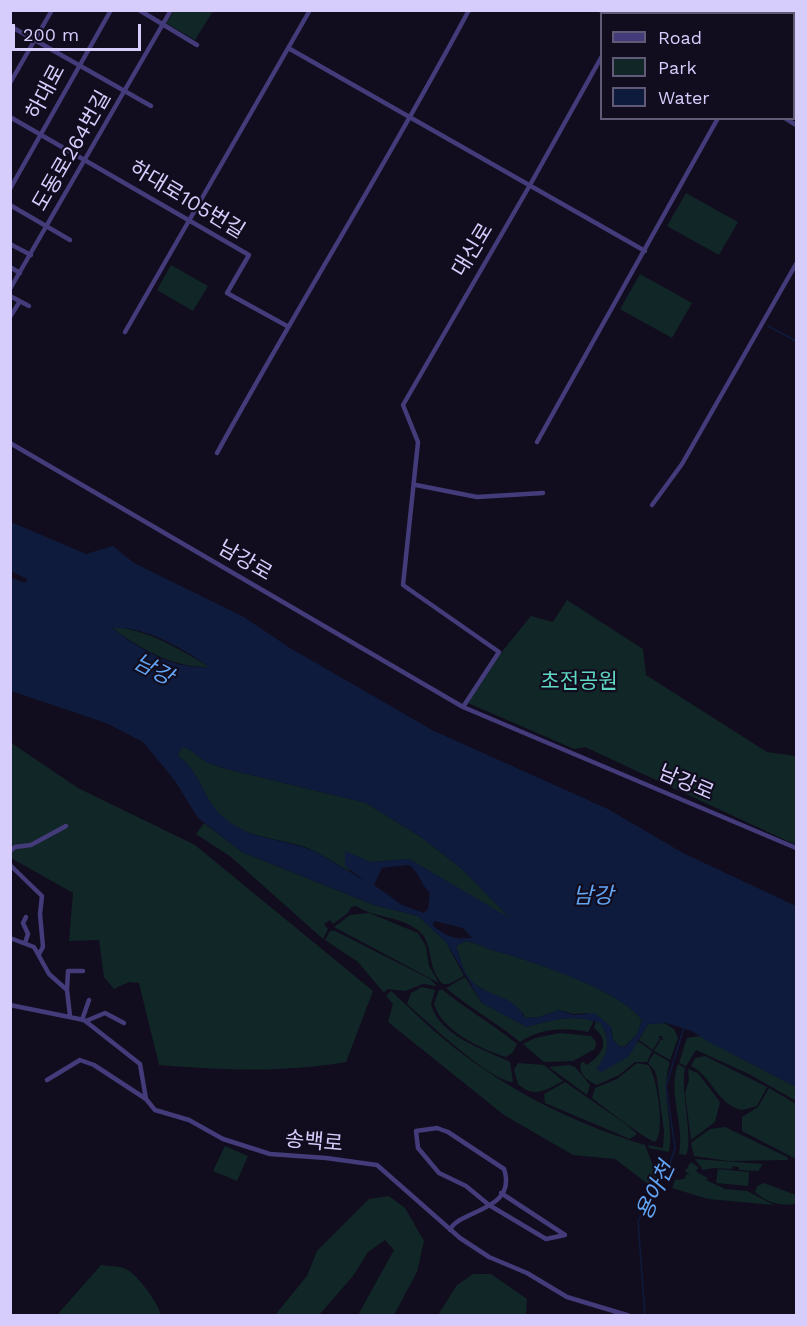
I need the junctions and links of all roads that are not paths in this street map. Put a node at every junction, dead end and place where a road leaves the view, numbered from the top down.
1 (52, 10) edge
2 (111, 10) edge
3 (138, 10) edge
4 (171, 10) edge
5 (310, 10) edge
6 (469, 10) edge
7 (600, 10) edge
8 (608, 12) edge
9 (163, 25) junction
10 (10, 26) edge
11 (36, 39) junction
12 (198, 45) dead end
13 (290, 49) junction
14 (600, 60) edge
15 (79, 66) junction
16 (10, 83) edge
17 (125, 91) junction
18 (151, 106) dead end
19 (10, 117) edge
20 (411, 118) junction
21 (717, 120) edge
22 (42, 135) junction
23 (86, 159) junction
24 (530, 185) junction
25 (10, 189) edge
26 (10, 205) edge
27 (188, 219) junction
28 (48, 226) junction
29 (70, 240) dead end
30 (10, 244) edge
31 (645, 251) junction
32 (31, 255) junction
33 (796, 264) edge
34 (10, 267) edge
35 (20, 273) junction
36 (10, 289) edge
37 (10, 296) edge
38 (20, 301) junction
39 (29, 306) dead end
40 (10, 317) edge
41 (288, 326) junction
42 (125, 332) dead end
43 (537, 442) dead end
44 (10, 443) edge
45 (217, 453) dead end
46 (416, 485) junction
47 (543, 493) dead end
48 (652, 505) dead end
49 (463, 707) junction
50 (66, 826) dead end
51 (796, 848) edge
52 (10, 851) edge
53 (10, 865) edge
54 (26, 917) dead end
55 (10, 938) edge
56 (25, 943) junction
57 (39, 954) junction
58 (83, 971) dead end
59 (67, 990) junction
60 (89, 1000) dead end
61 (10, 1005) edge
62 (70, 1016) junction
63 (84, 1020) junction
64 (124, 1023) dead end
65 (47, 1080) dead end
66 (146, 1099) junction
67 (501, 1193) junction
68 (489, 1206) junction
69 (450, 1230) junction
70 (630, 1316) edge

1 - 11 street
2 - 15 street, 하대로
3 - 9 street
4 - 9 street, 도동로264번길
5 - 13 street
6 - 20 street
7 - 8 street
9 - 12 street
9 - 17 street, 도동로264번길
10 - 11 street
11 - 15 street
11 - 16 street
13 - 20 street
13 - 27 street
14 - 24 street, 대신로
15 - 17 street
15 - 22 street, 하대로
17 - 18 street
17 - 23 street, 도동로264번길
19 - 22 street, 하대로105번길
20 - 24 street
20 - 41 street
21 - 31 street
22 - 23 street, 하대로105번길
22 - 25 street, 하대로
23 - 27 street, 하대로105번길
23 - 28 street, 도동로264번길
24 - 31 street
24 - 46 street, 대신로
26 - 28 street
27 - 41 street, 하대로105번길
27 - 42 street
28 - 29 street
28 - 32 street, 도동로264번길
30 - 32 street
31 - 43 street
32 - 35 street, 도동로264번길
33 - 48 street
34 - 35 street
35 - 36 street, 도동로264번길
37 - 38 street
38 - 39 street
38 - 40 street
41 - 45 street
44 - 49 street, 남강로
46 - 47 street
46 - 49 street
49 - 51 street, 남강로
50 - 52 street
53 - 57 street
54 - 56 street
55 - 56 street
56 - 57 street
57 - 59 street
58 - 59 street
59 - 62 street
60 - 63 street
61 - 62 street
62 - 63 street
63 - 64 street
63 - 66 street
65 - 66 street, 송백로
66 - 69 street, 송백로
67 - 68 street
67 - 68 street
67 - 68 street
68 - 69 street
69 - 70 street, 송백로

